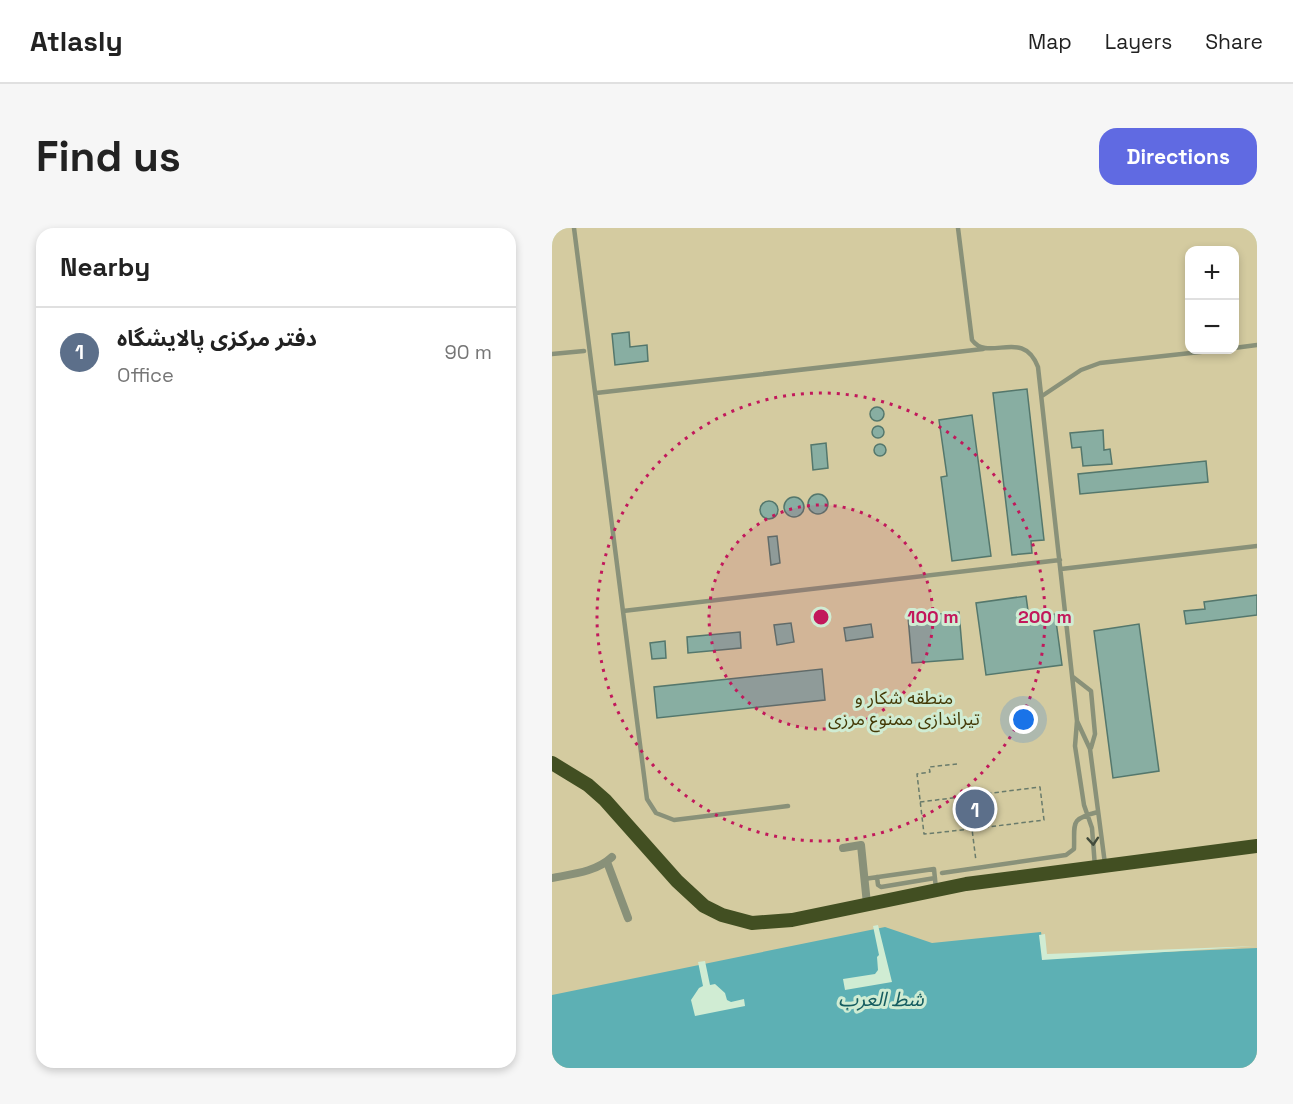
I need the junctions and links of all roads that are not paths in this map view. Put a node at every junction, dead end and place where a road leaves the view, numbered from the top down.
1 (574, 228) edge
2 (958, 228) edge
3 (1257, 345) edge
4 (998, 347) junction
5 (1239, 347) edge
6 (584, 351) dead end
7 (552, 354) edge
8 (1185, 354) edge
9 (596, 393) junction
10 (1042, 396) junction
11 (1257, 546) edge
12 (1060, 560) junction
13 (1061, 569) junction
14 (622, 611) junction
15 (1072, 677) junction
16 (1077, 721) junction
17 (1090, 749) junction
18 (552, 763) edge
19 (552, 773) edge
20 (1094, 774) junction
21 (1079, 777) junction
22 (1084, 805) junction
23 (788, 806) dead end
24 (1098, 812) junction
25 (1087, 815) junction
26 (1077, 821) junction
27 (1257, 846) edge
28 (843, 848) dead end
29 (1257, 854) edge
30 (1100, 867) junction
31 (942, 873) dead end
32 (877, 877) junction
33 (552, 878) edge
34 (864, 879) junction
35 (936, 884) junction
36 (867, 904) junction
37 (628, 918) dead end

1 - 9 lane
2 - 4 lane
3 - 5 lane
4 - 9 lane
4 - 10 lane
6 - 7 lane
8 - 10 lane
9 - 14 lane
10 - 12 lane
11 - 13 lane
12 - 13 lane
12 - 14 lane
13 - 15 lane
14 - 23 lane
15 - 16 lane
15 - 17 lane
16 - 17 lane
16 - 21 lane
17 - 20 lane
18 - 36 main road
19 - 29 main road
20 - 21 lane
20 - 24 lane
21 - 22 lane
22 - 25 lane
22 - 26 lane
24 - 25 lane
24 - 30 lane
25 - 26 lane
25 -> 30 lane
26 - 31 lane
27 - 30 main road
28 - 34 street
30 - 35 main road
32 - 34 lane
32 - 35 lane
32 - 35 lane
33 - 37 street
34 - 36 street
35 - 36 main road

